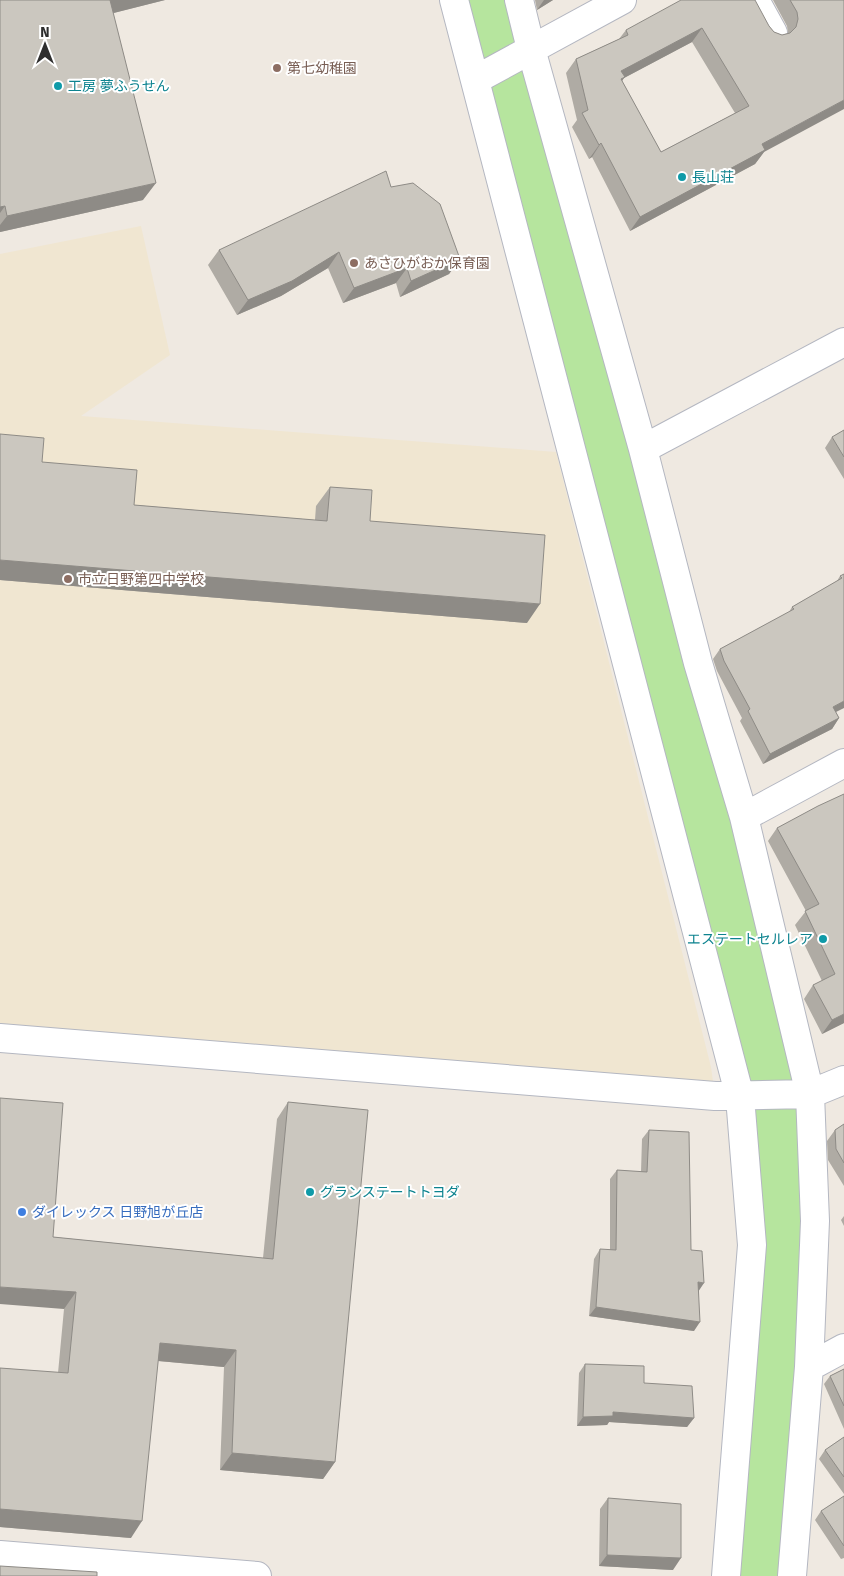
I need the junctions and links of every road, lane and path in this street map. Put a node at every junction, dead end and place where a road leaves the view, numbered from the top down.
1 (454, 0) edge
2 (519, 0) edge
3 (622, 0) edge
4 (755, 0) edge
5 (773, 33) edge
6 (531, 49) junction
7 (475, 80) junction
8 (844, 342) edge
9 (643, 449) junction
10 (844, 763) edge
11 (744, 817) junction
12 (0, 1038) edge
13 (844, 1080) edge
14 (810, 1094) junction
15 (740, 1097) junction
16 (844, 1348) edge
17 (810, 1367) junction
18 (0, 1555) edge
19 (114, 1570) edge
20 (257, 1576) edge
21 (726, 1576) edge
22 (792, 1576) edge

1 - 7 street
2 - 6 street
3 - 6 street
4 - 5 street
6 - 7 street
6 - 9 street
7 - 15 street
8 - 9 street
9 - 11 street
10 - 11 street
11 - 14 street
12 - 15 street
13 - 14 street
14 - 15 street
14 - 17 street
15 - 21 street
16 - 17 street
17 - 22 street
18 - 19 street
19 - 20 street

